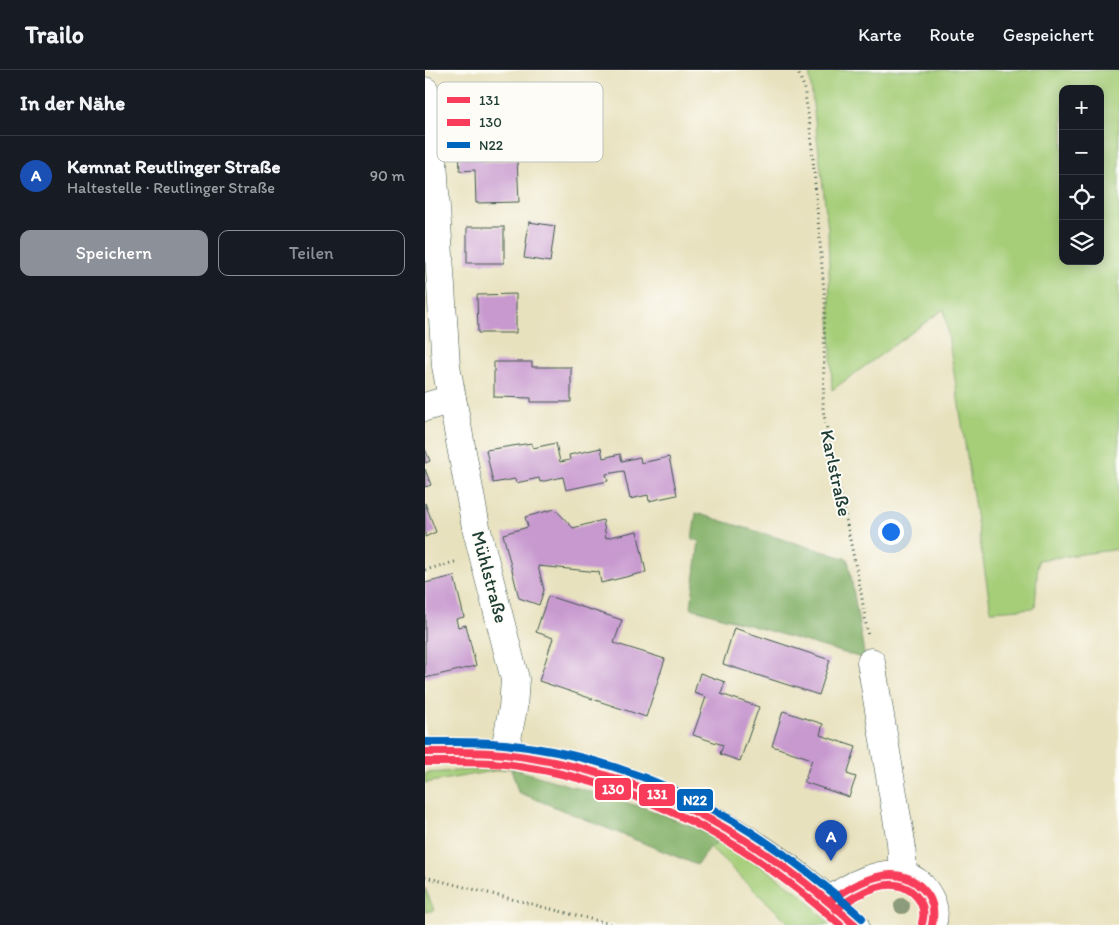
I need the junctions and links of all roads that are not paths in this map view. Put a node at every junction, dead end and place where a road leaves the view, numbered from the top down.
1 (425, 91) edge
2 (432, 255) edge
3 (452, 399) junction
4 (425, 408) edge
5 (871, 662) road end
6 (425, 752) edge
7 (504, 754) junction
8 (903, 874) junction
9 (830, 901) junction
10 (855, 925) edge
11 (933, 925) edge

1 - 2 street, Mühlstraße
2 - 3 street, Mühlstraße
3 - 4 street
3 - 7 street, Mühlstraße
5 - 8 street
6 - 7 street
7 - 9 street
8 - 9 street
8 - 11 street
9 - 10 street

